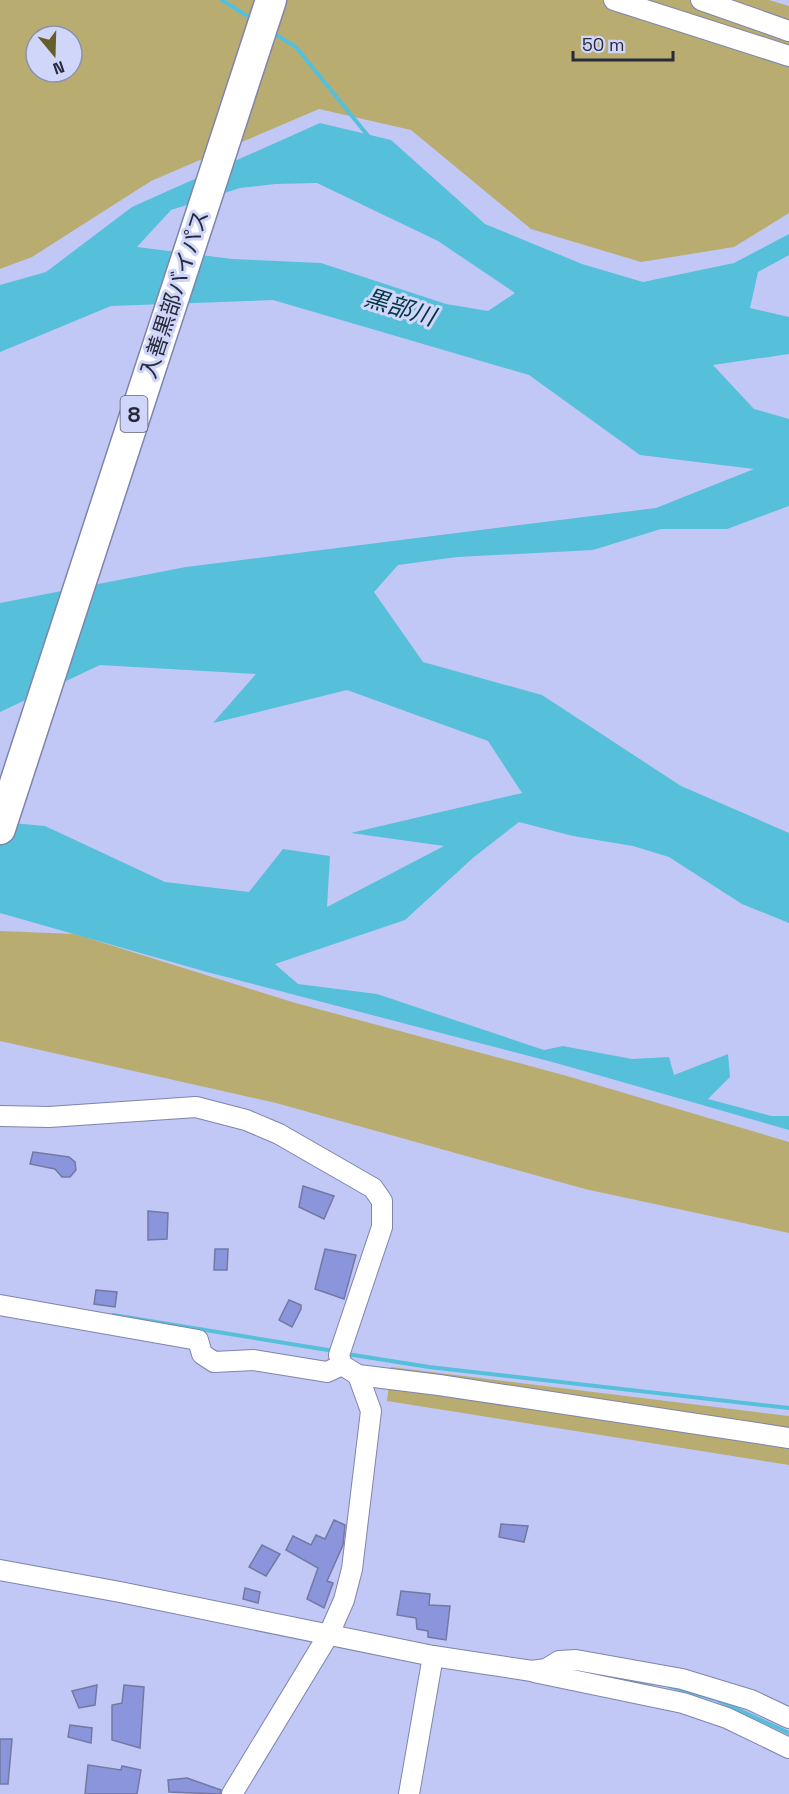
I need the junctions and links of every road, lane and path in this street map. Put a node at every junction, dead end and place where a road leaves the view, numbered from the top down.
1 (271, 0) edge
2 (614, 0) edge
3 (701, 0) edge
4 (789, 31) edge
5 (789, 56) edge
6 (0, 829) edge
7 (0, 1116) edge
8 (0, 1305) edge
9 (350, 1370) junction
10 (789, 1438) edge
11 (0, 1570) edge
12 (329, 1634) junction
13 (433, 1656) junction
14 (532, 1671) junction
15 (789, 1718) edge
16 (789, 1748) edge
17 (232, 1794) edge
18 (409, 1794) edge

1 - 6 highway, 入善黒部バイパス / 8
2 - 5 street
3 - 4 street
7 - 9 street
8 - 9 street
9 - 10 street
9 - 12 street
11 - 12 street
12 - 13 street
12 - 17 street
13 - 14 street
13 - 18 street
14 - 15 street
14 - 16 street

